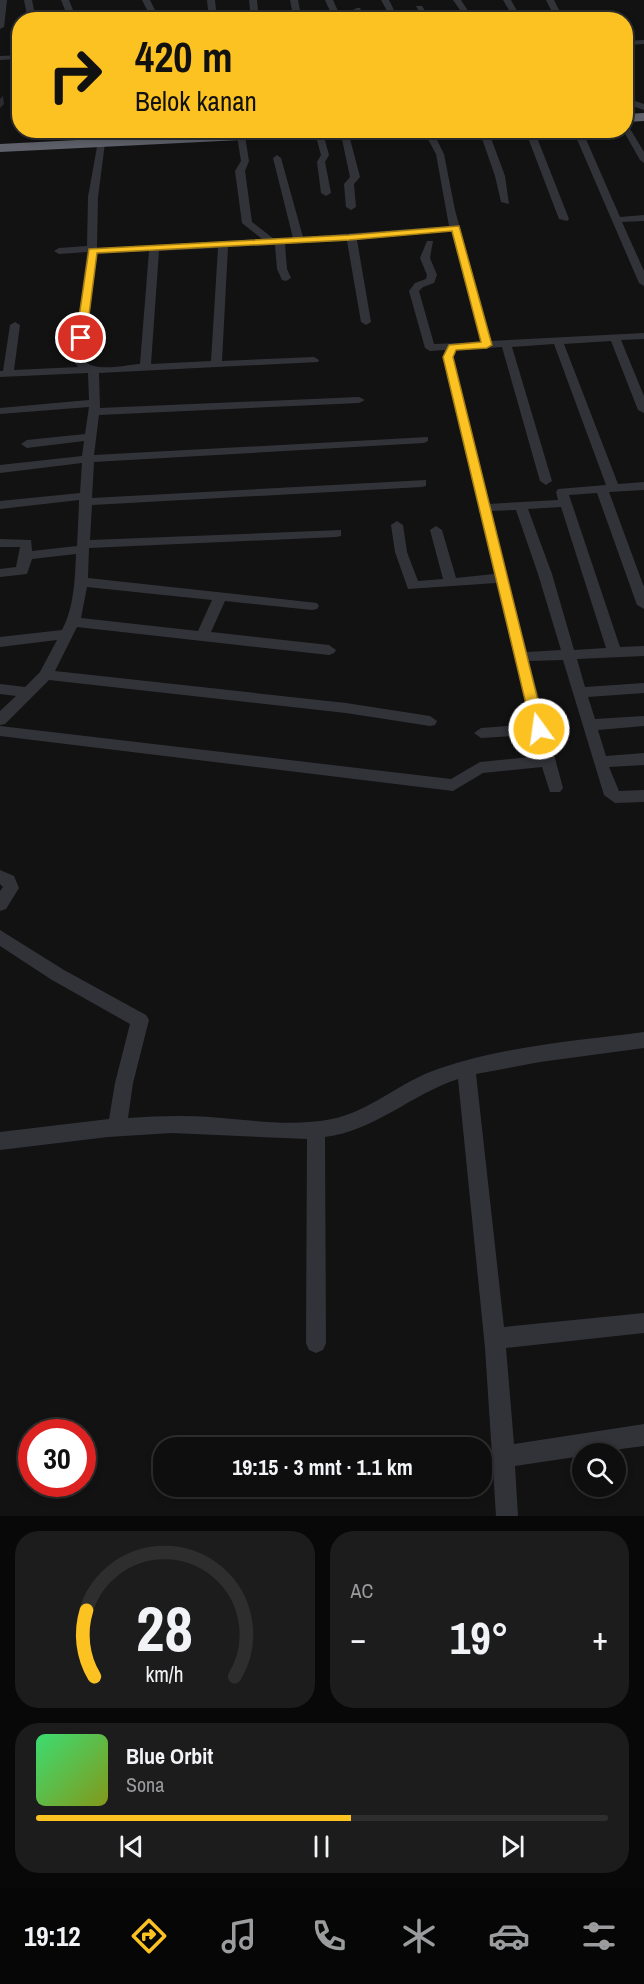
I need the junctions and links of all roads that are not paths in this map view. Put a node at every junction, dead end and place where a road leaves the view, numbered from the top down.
1 (3, 0) edge
2 (419, 8) dead end
3 (422, 12) edge
4 (0, 27) edge
5 (76, 138) edge
6 (158, 138) edge
7 (241, 138) edge
8 (321, 138) edge
9 (346, 138) edge
10 (432, 138) edge
11 (486, 138) edge
12 (532, 138) edge
13 (581, 138) edge
14 (631, 138) edge
15 (0, 143) edge
16 (101, 143) junction
17 (0, 148) edge
18 (276, 158) dead end
19 (644, 160) edge
20 (326, 193) dead end
21 (506, 202) dead end
22 (351, 207) dead end
23 (644, 218) edge
24 (564, 219) dead end
25 (616, 220) junction
26 (456, 228) junction
27 (349, 238) junction
28 (276, 241) junction
29 (299, 241) junction
30 (224, 243) junction
31 (430, 243) dead end
32 (154, 247) junction
33 (92, 250) junction
34 (59, 251) dead end
35 (286, 278) dead end
36 (644, 284) edge
37 (366, 322) dead end
38 (15, 325) dead end
39 (644, 336) edge
40 (615, 338) junction
41 (558, 340) junction
42 (506, 343) junction
43 (487, 345) junction
44 (451, 349) junction
45 (314, 360) dead end
46 (216, 364) junction
47 (145, 368) junction
48 (93, 370) junction
49 (4, 374) edge
50 (358, 400) dead end
51 (94, 408) junction
52 (644, 410) edge
53 (0, 411) edge
54 (90, 437) junction
55 (424, 439) dead end
56 (27, 444) dead end
57 (88, 459) junction
58 (0, 469) edge
59 (546, 481) dead end
60 (422, 483) dead end
61 (608, 489) junction
62 (643, 489) edge
63 (85, 499) junction
64 (565, 503) junction
65 (0, 505) edge
66 (521, 506) junction
67 (483, 507) junction
68 (397, 525) dead end
69 (436, 530) dead end
70 (336, 533) dead end
71 (0, 543) edge
72 (82, 547) junction
73 (26, 556) junction
74 (0, 573) edge
75 (502, 578) junction
76 (81, 582) junction
77 (451, 584) junction
78 (221, 596) junction
79 (644, 605) edge
80 (312, 606) dead end
81 (70, 628) junction
82 (203, 636) junction
83 (0, 642) edge
84 (329, 650) dead end
85 (644, 651) edge
86 (615, 653) junction
87 (567, 654) junction
88 (522, 657) junction
89 (46, 675) junction
90 (644, 688) edge
91 (0, 689) edge
92 (29, 692) junction
93 (580, 692) junction
94 (0, 720) edge
95 (430, 721) dead end
96 (644, 721) edge
97 (590, 725) junction
98 (539, 729) junction
99 (0, 731) edge
100 (481, 733) dead end
101 (644, 759) edge
102 (548, 761) junction
103 (601, 762) junction
104 (555, 788) dead end
105 (644, 796) edge
106 (0, 876) edge
107 (0, 904) edge
108 (0, 937) edge
109 (644, 1040) edge
110 (466, 1070) junction
111 (117, 1127) junction
112 (316, 1130) junction
113 (0, 1141) edge
114 (644, 1323) edge
115 (493, 1339) junction
116 (316, 1343) dead end
117 (644, 1435) edge
118 (504, 1457) junction
119 (507, 1516) edge

1 - 4 street
2 - 3 street
5 - 15 highway
6 - 16 highway
7 - 28 street
8 - 20 street
9 - 22 street
10 - 26 street
11 - 21 street
12 - 24 street
13 - 25 street
14 - 19 street
16 - 17 highway
16 - 33 street
18 - 29 street
23 - 25 street
25 - 36 street
26 - 27 street
26 - 43 street
27 - 29 street
27 - 37 street
28 - 29 street
28 - 30 street
28 - 35 street
30 - 32 street
30 - 46 street
31 - 44 street
32 - 33 street
32 - 47 street
33 - 34 street
33 - 48 street
38 - 49 street
39 - 40 street
40 - 41 street
40 - 52 street
41 - 42 street
41 - 61 street
42 - 43 street
42 - 59 street
43 - 44 street
44 - 67 street
45 - 46 street
46 - 47 street
47 - 48 street
48 - 49 street
48 - 51 street
50 - 51 street
51 - 53 street
51 - 54 street
54 - 56 street
54 - 57 street
55 - 57 street
57 - 58 street
57 - 63 street
60 - 63 street
61 - 62 street
61 - 64 street
61 - 79 street
63 - 65 street
63 - 72 street
64 - 66 street
64 - 86 street
66 - 67 street
66 - 87 street
67 - 75 street
68 - 77 street
69 - 77 street
70 - 72 street
71 - 73 street
72 - 73 street
72 - 76 street
73 - 74 street
75 - 77 street
75 - 88 street
76 - 78 street
76 - 81 street
78 - 80 street
78 - 82 street
81 - 82 street
81 - 83 street
81 - 89 street
82 - 84 street
85 - 86 street
86 - 87 street
87 - 88 street
87 - 93 street
88 - 98 street
89 - 92 street
89 - 95 street
90 - 93 street
91 - 92 street
92 - 94 street
93 - 97 street
96 - 97 street
97 - 103 street
98 - 100 street
98 - 102 street
99 - 102 street
101 - 103 street
102 - 104 street
103 - 105 street
106 - 107 street
108 - 111 street
109 - 110 street
110 - 112 street
110 - 115 street
111 - 112 street
111 - 113 street
112 - 116 street
114 - 115 street
115 - 118 street
117 - 118 street
118 - 119 street

